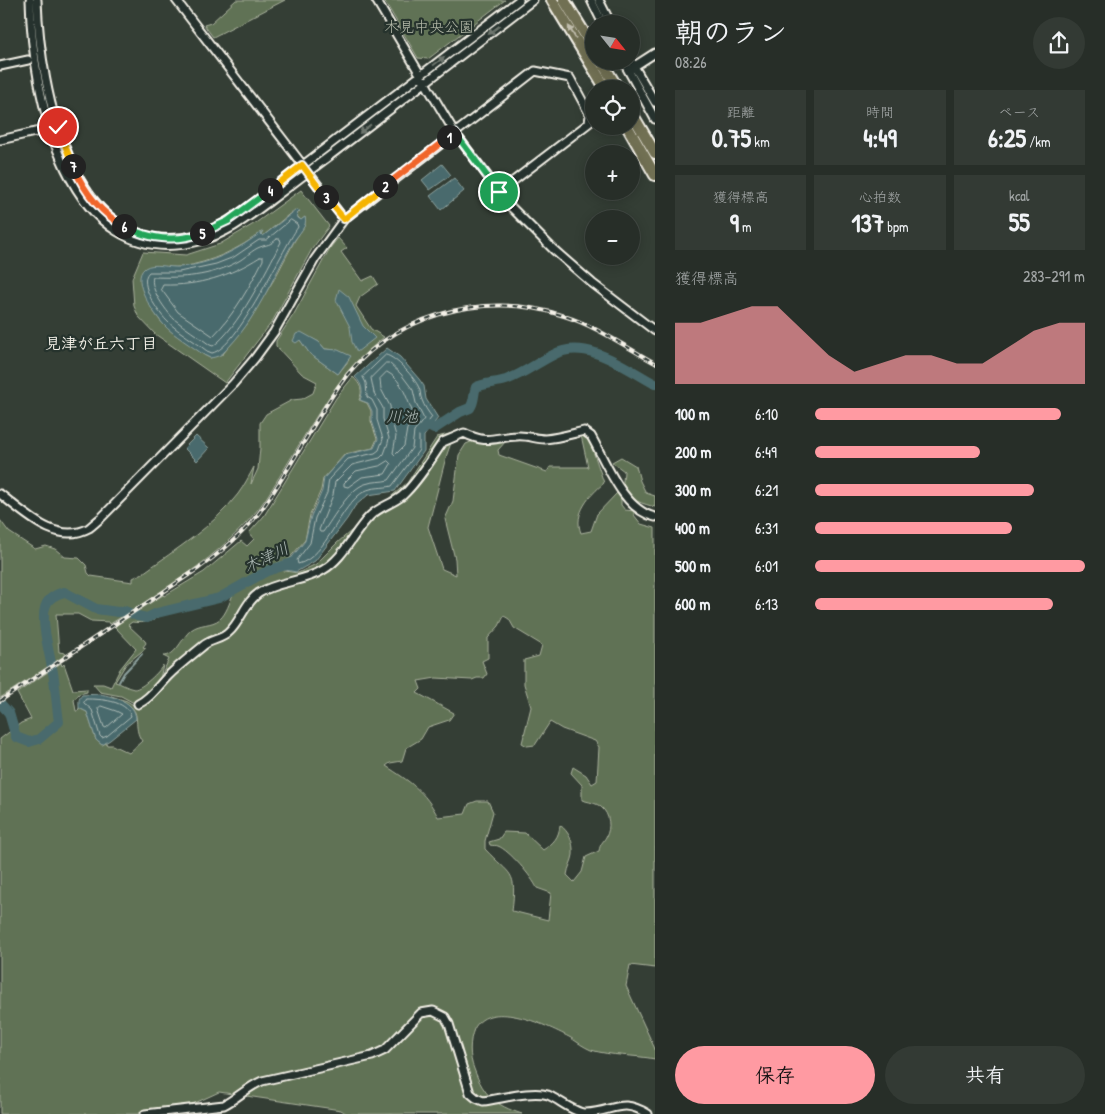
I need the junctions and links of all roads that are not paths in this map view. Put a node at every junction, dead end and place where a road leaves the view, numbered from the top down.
1 (30, 0) edge
2 (37, 0) edge
3 (176, 0) edge
4 (376, 0) edge
5 (519, 0) edge
6 (533, 0) edge
7 (552, 0) edge
8 (564, 0) edge
9 (591, 0) edge
10 (599, 0) edge
11 (598, 15) edge
12 (606, 15) edge
13 (585, 34) edge
14 (655, 54) edge
15 (28, 60) dead end
16 (640, 61) edge
17 (0, 66) edge
18 (632, 70) edge
19 (633, 70) edge
20 (420, 75) junction
21 (601, 80) edge
22 (425, 83) junction
23 (655, 102) edge
24 (655, 119) edge
25 (58, 127) junction
26 (640, 128) edge
27 (50, 129) junction
28 (455, 133) junction
29 (632, 135) edge
30 (0, 140) edge
31 (655, 154) edge
32 (302, 165) junction
33 (308, 173) junction
34 (655, 175) edge
35 (499, 192) junction
36 (344, 219) junction
37 (655, 331) edge
38 (0, 494) edge
39 (655, 517) edge
40 (138, 704) dead end
41 (617, 1110) edge
42 (145, 1114) edge
43 (648, 1114) edge

1 - 27 street
2 - 25 street
3 - 32 street
4 - 20 street
20 -> 5 street
6 -> 22 street
21 -> 7 highway
8 - 13 highway
9 - 11 street
10 - 12 street
14 - 16 street
15 - 17 street
18 - 24 street
19 - 23 street
20 - 22 street
20 - 32 street
22 - 28 street
22 -> 33 street
25 - 27 street
25 - 32 street
26 - 31 highway
27 - 30 street
27 - 33 street
28 - 35 street
28 - 35 street
28 - 36 street
29 - 34 highway
32 - 33 street
33 - 36 street
35 - 37 street
36 - 38 street
39 - 40 street
41 - 42 street
41 - 43 street

